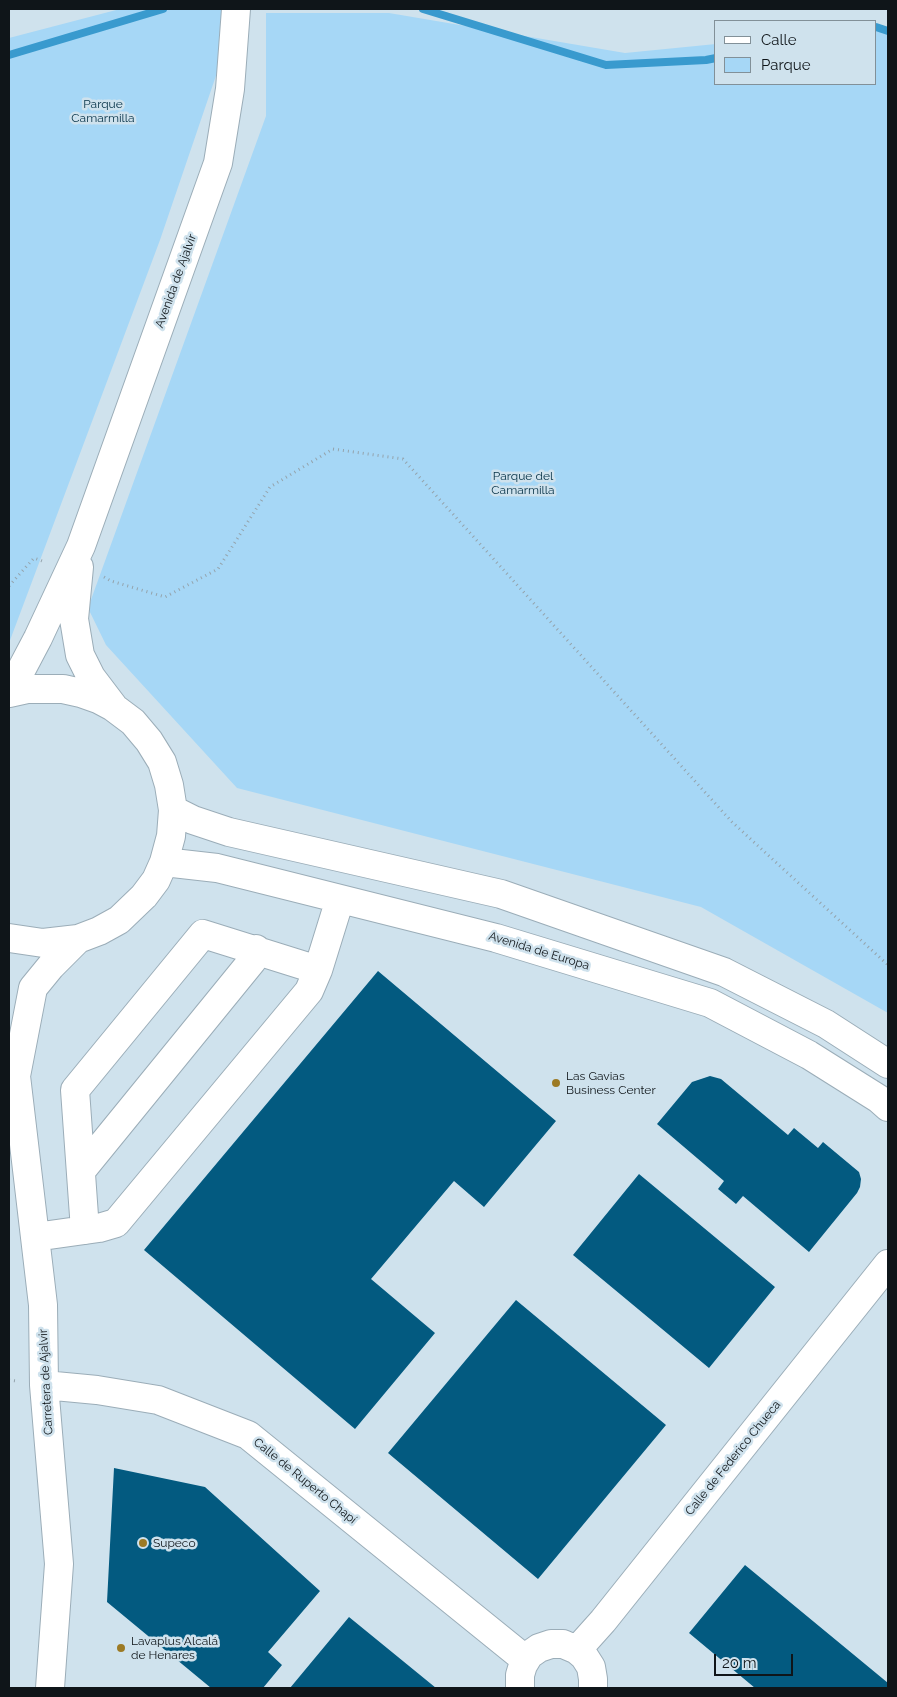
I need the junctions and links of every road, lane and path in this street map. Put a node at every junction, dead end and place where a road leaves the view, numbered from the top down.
1 (236, 11) edge
2 (81, 546) junction
3 (69, 571) junction
4 (9, 586) edge
5 (9, 693) edge
6 (114, 707) junction
7 (173, 810) junction
8 (164, 862) junction
9 (340, 899) junction
10 (9, 938) edge
11 (78, 939) junction
12 (256, 949) junction
13 (888, 964) edge
14 (318, 970) junction
15 (888, 1064) edge
16 (13, 1066) edge
17 (888, 1107) edge
18 (81, 1171) junction
19 (86, 1230) junction
20 (35, 1237) junction
21 (886, 1272) edge
22 (44, 1384) junction
23 (577, 1650) junction
24 (526, 1660) junction
25 (50, 1688) edge
26 (520, 1688) edge
27 (593, 1688) edge

1 - 2 street, Avenida de Ajalvir
2 - 3 street, Avenida de Ajalvir
2 - 6 street, Avenida de Ajalvir
2 - 13 path
3 - 4 path
3 - 5 street, Avenida de Ajalvir
5 - 6 street
6 - 7 street
7 - 8 street
7 - 15 street
8 - 9 street, Avenida de Europa
8 - 11 street
9 - 14 street
9 - 17 street, Avenida de Europa
10 - 11 street
11 - 16 street, Carretera de Ajalvir
12 - 14 street
12 - 18 street
12 - 18 street
14 - 19 street
16 - 20 street, Carretera de Ajalvir
18 - 19 street
19 - 20 street
20 - 22 street, Carretera de Ajalvir
21 - 23 street, Calle de Federico Chueca
22 - 24 street, Calle de Ruperto Chapí
22 - 25 street, Carretera de Ajalvir
23 - 24 street
23 - 27 street
24 - 26 street

